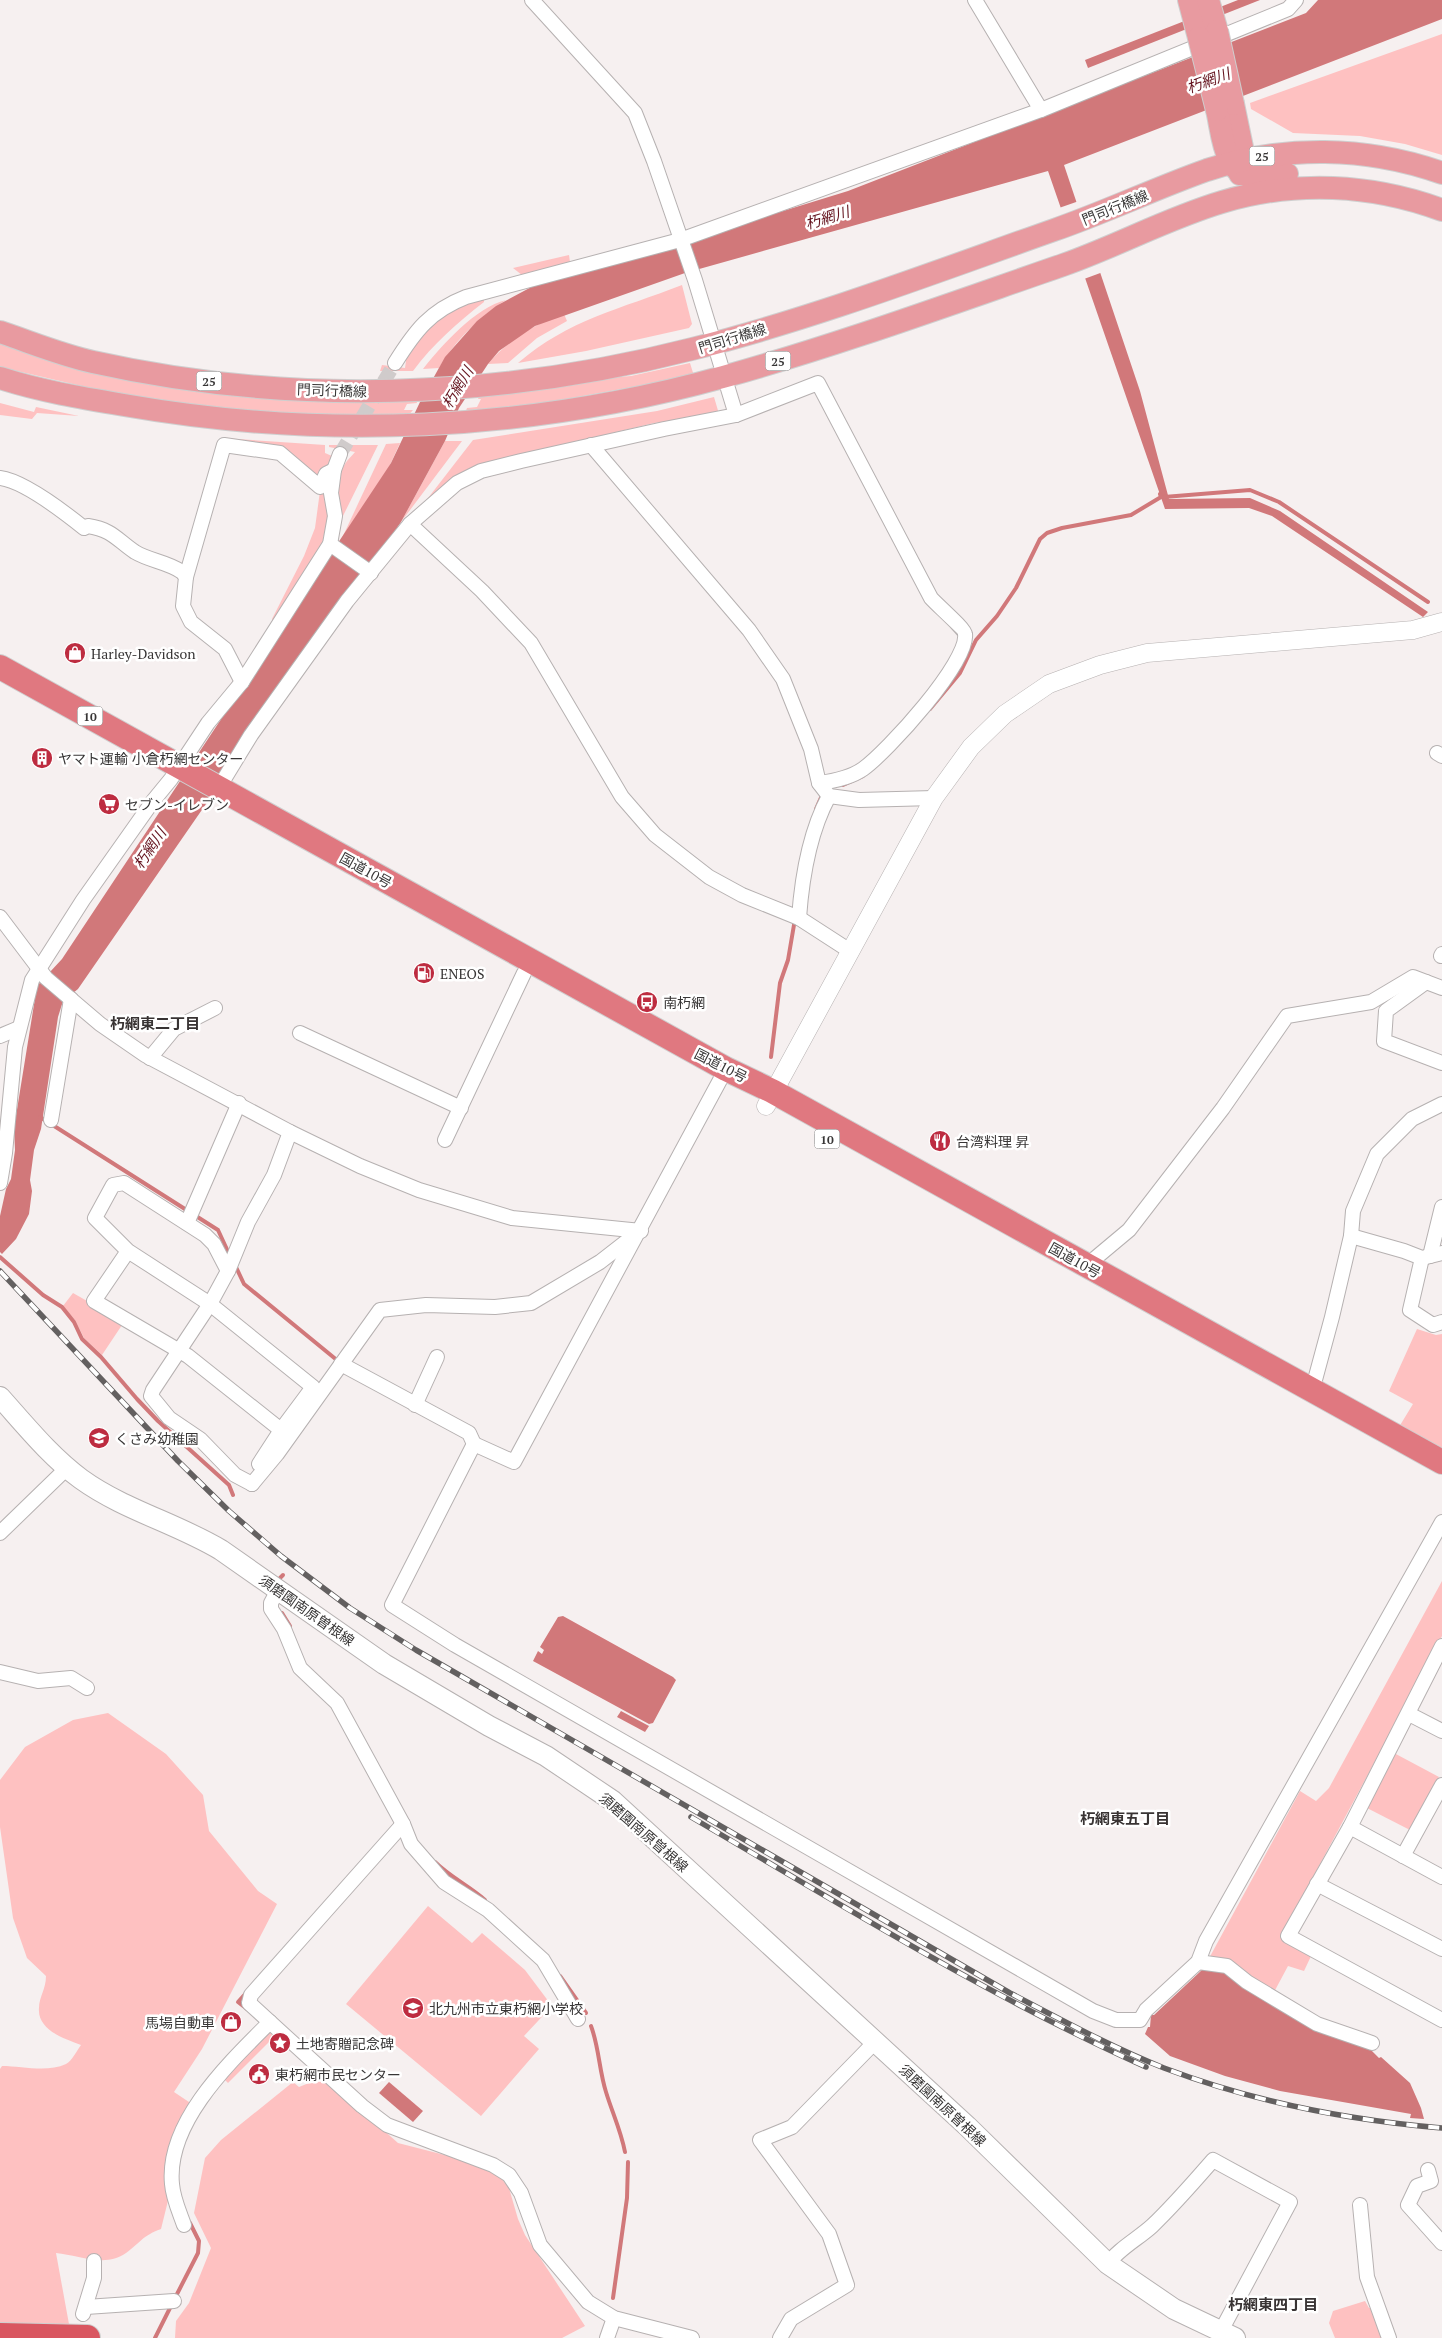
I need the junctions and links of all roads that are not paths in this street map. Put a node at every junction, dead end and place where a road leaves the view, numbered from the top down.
1 (532, 0) edge
2 (976, 0) edge
3 (1189, 0) edge
4 (1208, 0) edge
5 (1296, 0) edge
6 (1208, 35) junction
7 (1041, 110) junction
8 (1236, 157) junction
9 (1442, 173) edge
10 (1442, 199) edge
11 (1219, 203) junction
12 (1442, 210) edge
13 (680, 240) junction
14 (0, 332) edge
15 (712, 344) junction
16 (395, 363) tunnel mouth
17 (723, 377) junction
18 (0, 378) edge
19 (736, 415) junction
20 (591, 445) junction
21 (340, 454) tunnel mouth
22 (334, 470) junction
23 (0, 478) edge
24 (410, 524) junction
25 (335, 547) junction
26 (368, 570) junction
27 (186, 577) junction
28 (1442, 622) edge
29 (0, 667) edge
30 (242, 682) junction
31 (0, 684) edge
32 (175, 773) junction
33 (819, 783) junction
34 (215, 795) junction
35 (829, 796) junction
36 (934, 798) junction
37 (0, 917) edge
38 (799, 918) junction
39 (850, 950) junction
40 (524, 973) junction
41 (42, 974) junction
42 (1426, 982) junction
43 (1442, 988) edge
44 (71, 998) junction
45 (216, 1008) dead end
46 (19, 1028) junction
47 (300, 1033) dead end
48 (0, 1036) edge
49 (150, 1058) junction
50 (1442, 1063) edge
51 (723, 1076) junction
52 (769, 1098) junction
53 (239, 1103) junction
54 (1442, 1104) edge
55 (460, 1108) junction
56 (51, 1120) dead end
57 (290, 1132) junction
58 (445, 1140) dead end
59 (0, 1183) edge
60 (1442, 1207) edge
61 (190, 1217) junction
62 (640, 1231) junction
63 (1351, 1236) junction
64 (128, 1251) junction
65 (1431, 1256) edge
66 (1086, 1266) junction
67 (228, 1269) junction
68 (210, 1304) junction
69 (1442, 1322) edge
70 (179, 1352) junction
71 (437, 1357) dead end
72 (340, 1364) junction
73 (1312, 1391) junction
74 (0, 1397) edge
75 (415, 1405) junction
76 (281, 1430) junction
77 (474, 1444) junction
78 (1442, 1462) edge
79 (67, 1468) junction
80 (1442, 1478) edge
81 (252, 1484) junction
82 (1442, 1522) edge
83 (0, 1533) edge
84 (279, 1591) junction
85 (1442, 1646) edge
86 (0, 1672) edge
87 (87, 1688) dead end
88 (1408, 1714) junction
89 (1442, 1731) edge
90 (1442, 1785) edge
91 (1438, 1803) edge
92 (403, 1824) junction
93 (1350, 1827) junction
94 (1404, 1856) junction
95 (1442, 1877) edge
96 (1317, 1884) junction
97 (1442, 1949) edge
98 (1198, 1962) junction
99 (578, 2019) dead end
100 (1442, 2020) edge
101 (270, 2022) junction
102 (874, 2042) junction
103 (1372, 2043) dead end
104 (1428, 2170) dead end
105 (1360, 2205) dead end
106 (184, 2225) dead end
107 (1442, 2243) edge
108 (94, 2262) dead end
109 (1108, 2264) junction
110 (174, 2301) dead end
111 (614, 2318) junction
112 (86, 2319) edge
113 (1228, 2334) edge
114 (0, 2336) edge
115 (607, 2338) edge
116 (692, 2338) edge
117 (780, 2338) edge
118 (1389, 2338) edge

1 - 13 street
2 - 7 street
3 - 6 main road
4 - 6 main road
5 - 7 street
6 - 8 main road, bridge
7 - 13 street
8 - 9 main road, 門司行橋線 / 25
8 - 10 main road
8 - 11 main road
8 - 15 main road, 門司行橋線 / 25
11 - 12 main road, 25
11 - 17 main road, 25
13 - 15 street
13 - 16 street
14 - 15 main road, 門司行橋線 / 25
15 - 17 street
17 - 18 main road, 25
17 - 19 street
19 - 20 street
19 - 33 street
20 - 24 street
20 - 33 street
21 - 22 street
22 - 25 street
22 - 27 street
23 - 27 street
24 - 26 street
24 - 38 street
25 - 26 street
25 - 30 street
26 - 34 street
27 - 30 street
28 - 36 street
29 - 32 highway, 国道10号 / 10
30 - 32 street
31 - 32 highway, 国道10号 / 10
32 - 34 highway, 国道10号 / 10
32 - 41 street
33 - 35 street
34 - 40 highway, 国道10号 / 10
34 - 51 highway, 国道10号 / 10
35 - 36 street
35 - 38 street
36 - 39 street
37 - 41 street
38 - 39 street
39 - 52 street
40 - 51 highway, 国道10号 / 10
40 - 55 street
41 - 44 street
41 - 46 street
42 - 43 street
42 - 50 street
42 - 66 street
44 - 49 street
44 - 56 street
45 - 49 street
46 - 48 street
46 - 59 street
47 - 55 street
49 - 53 street
51 - 52 highway, 国道10号 / 10
51 - 62 street
52 - 66 highway, 国道10号 / 10
52 - 80 highway, 国道10号 / 10
53 - 57 street
53 - 61 street
54 - 63 street
55 - 58 street
57 - 62 street
57 - 67 street
60 - 65 street
61 - 64 street
61 - 67 street
62 - 72 street
62 - 77 street
63 - 65 street
63 - 73 street
64 - 68 street
64 - 70 street
65 - 69 street
66 - 73 highway, 国道10号 / 10
67 - 68 street
68 - 70 street
68 - 76 street
70 - 76 street
70 - 81 street
71 - 75 street
72 - 75 street
72 - 81 street
73 - 78 highway, 国道10号 / 10
74 - 79 main road, 須磨園南原曽根線
75 - 77 street
76 - 81 street
77 - 98 street
79 - 83 street
79 - 84 main road, 須磨園南原曽根線
82 - 98 street
84 - 92 street
84 - 102 main road, 須磨園南原曽根線
85 - 88 street
86 - 87 street
88 - 89 street
88 - 93 street
90 - 91 street
91 - 94 street
92 - 99 street
92 - 101 street
93 - 94 street
93 - 96 street
94 - 95 street
96 - 97 street
96 - 100 street
98 - 103 street
101 - 106 street
101 - 111 street
102 - 109 main road, 須磨園南原曽根線
102 - 117 street
104 - 107 street
105 - 118 street
108 - 112 street
109 - 113 main road, 須磨園南原曽根線
109 - 113 street
110 - 112 street
111 - 115 street
111 - 116 street
112 - 114 highway

